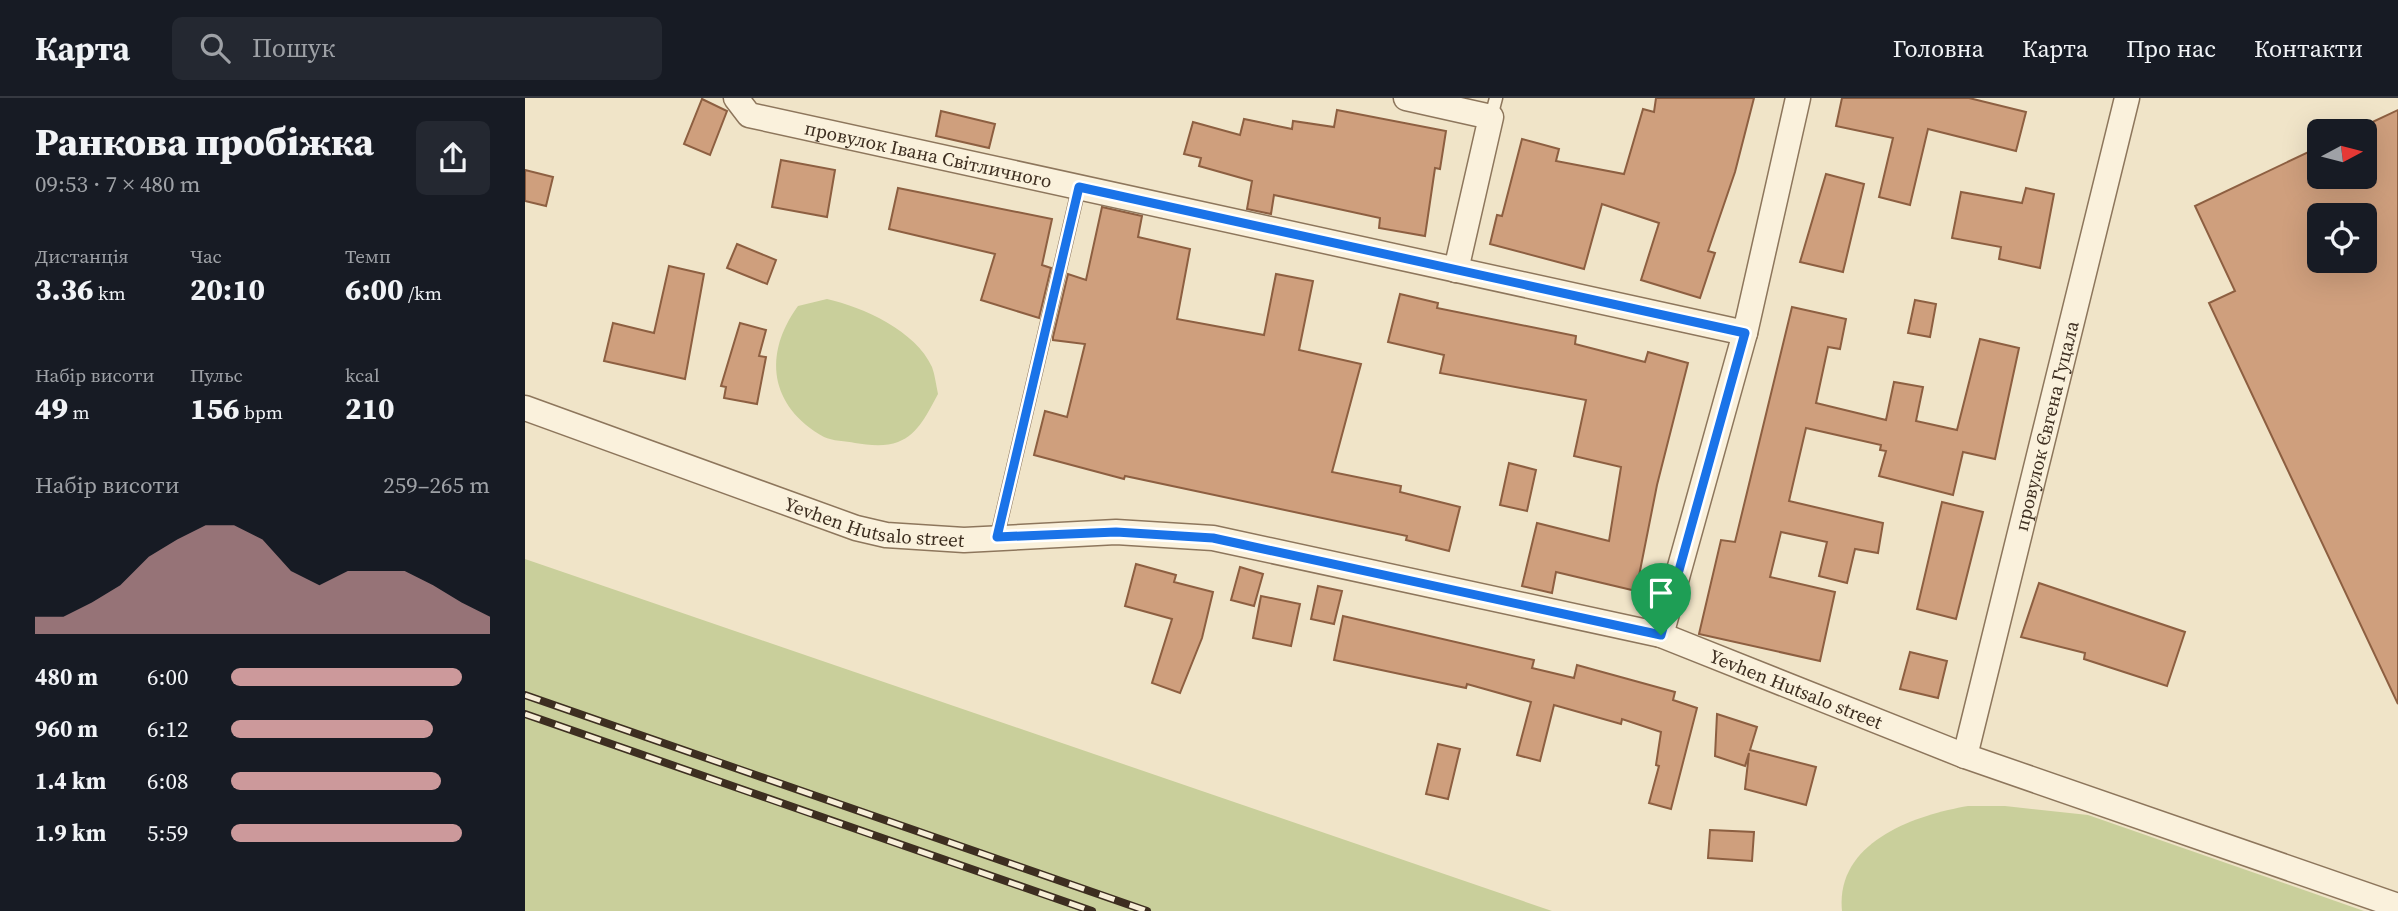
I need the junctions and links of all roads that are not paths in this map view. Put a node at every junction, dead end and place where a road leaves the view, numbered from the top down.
1 (736, 98) edge
2 (1406, 98) edge
3 (1798, 98) edge
4 (2127, 98) edge
5 (1493, 107) edge
6 (1079, 187) junction
7 (1456, 270) junction
8 (1745, 333) junction
9 (525, 408) edge
10 (997, 537) junction
11 (1661, 635) junction
12 (1965, 756) junction
13 (2398, 906) edge

1 - 6 street, провулок Івана Світличного
2 - 5 street
3 - 8 street
4 - 12 street, провулок Євгена Гуцала
5 - 7 street
6 - 7 street, провулок Івана Світличного
6 - 10 lane
7 - 8 street, провулок Івана Світличного
8 - 11 street
9 - 10 street, Yevhen Hutsalo street
10 - 11 street, Yevhen Hutsalo street
11 - 12 street, Yevhen Hutsalo street
12 - 13 street, Yevhen Hutsalo street

